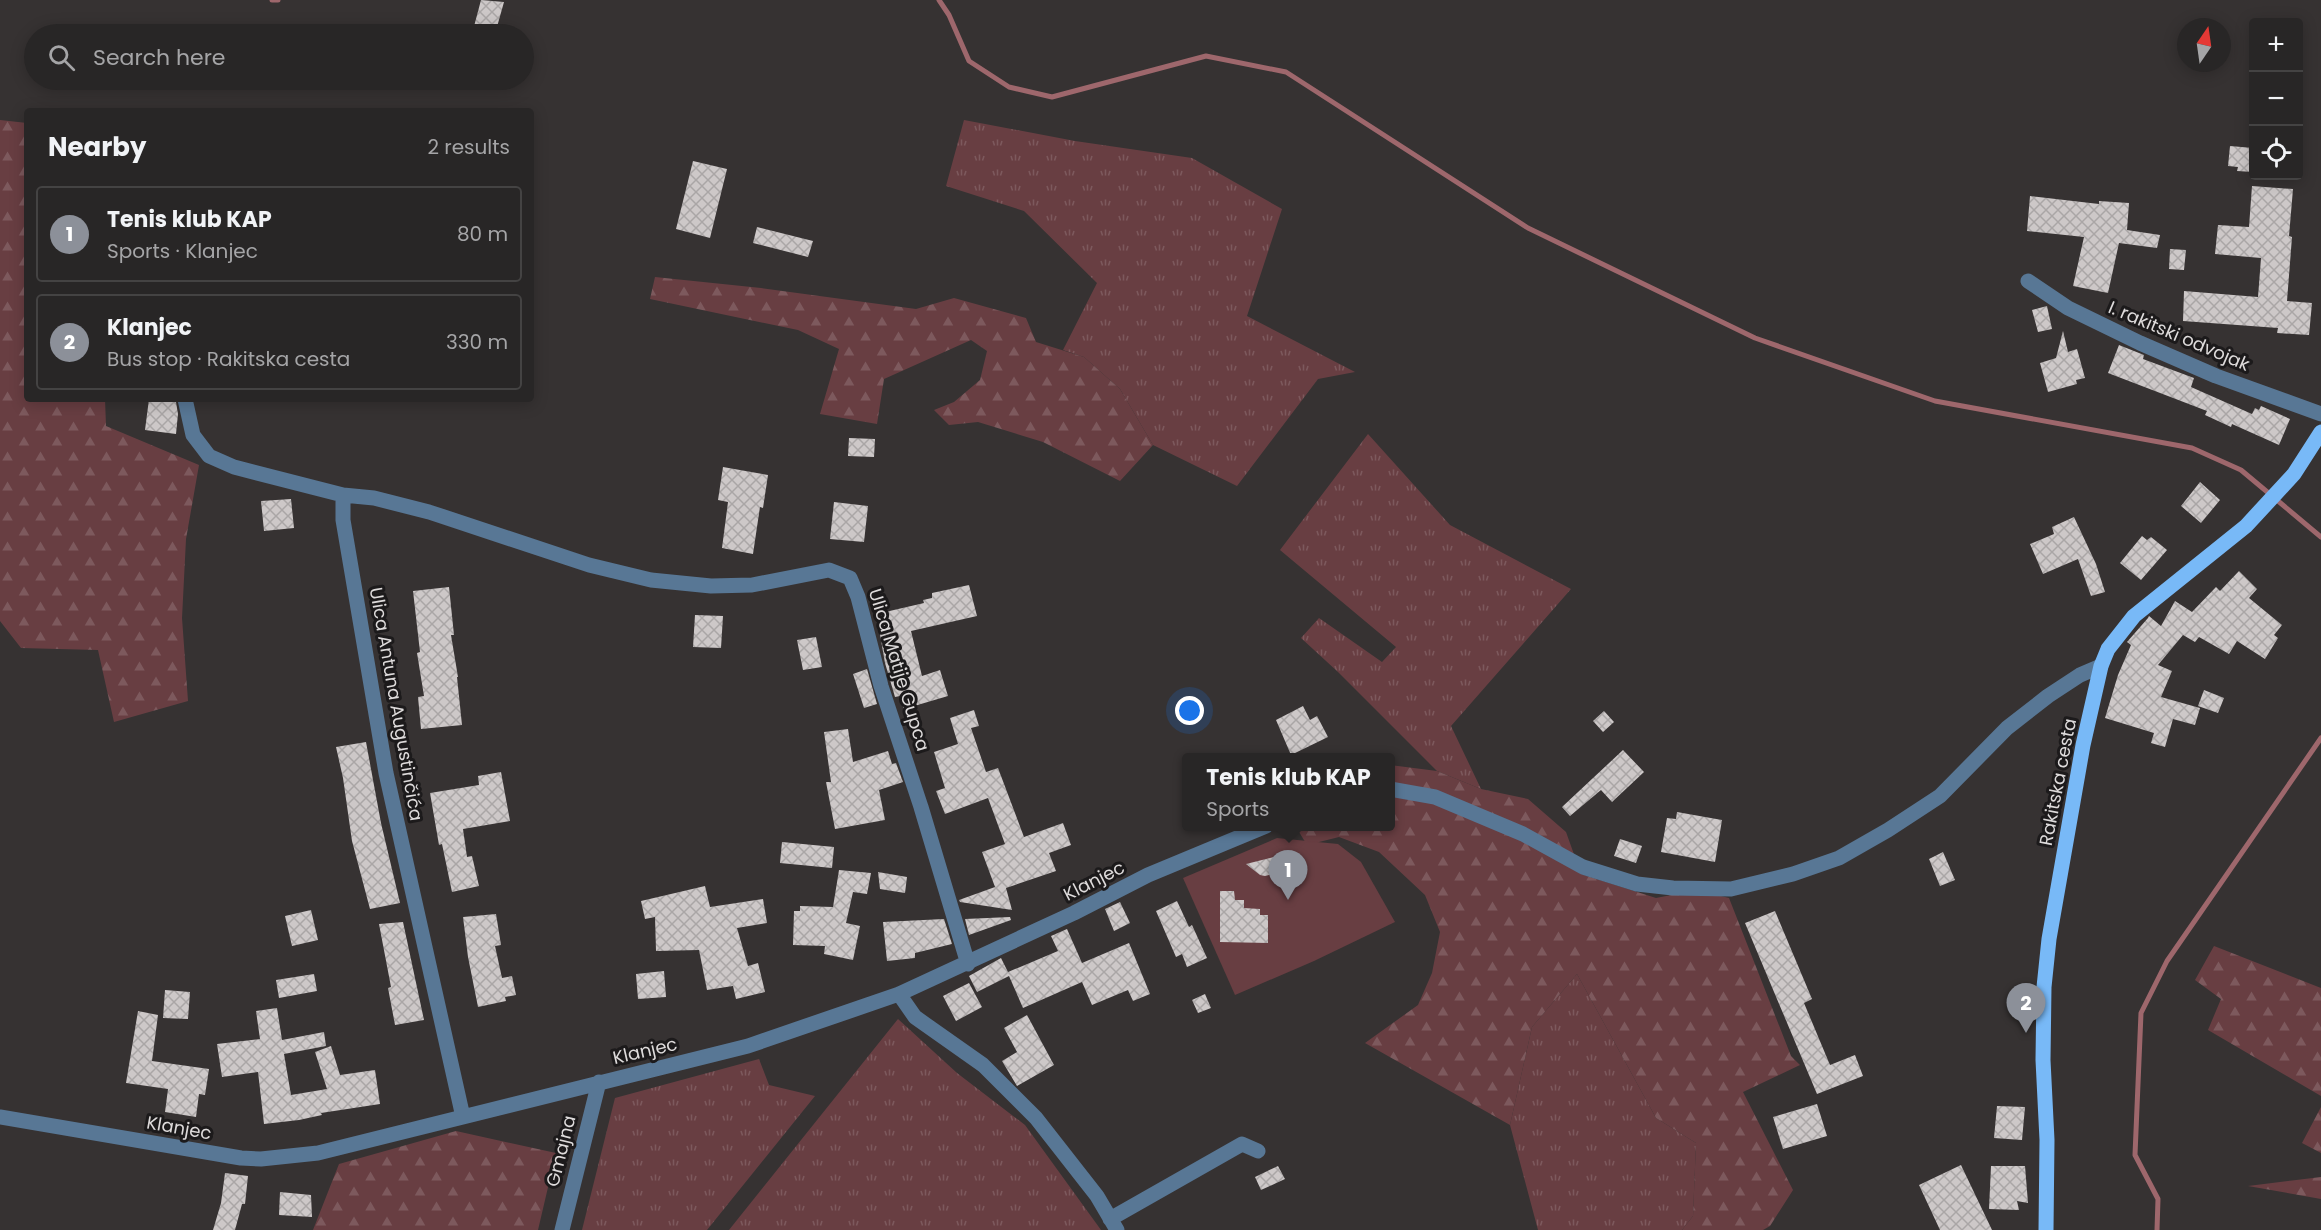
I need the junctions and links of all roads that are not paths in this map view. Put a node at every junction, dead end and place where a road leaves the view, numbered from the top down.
1 (2028, 281) dead end
2 (187, 402) edge
3 (2321, 414) edge
4 (2321, 432) edge
5 (343, 495) junction
6 (2101, 666) junction
7 (1395, 790) edge
8 (1254, 831) edge
9 (968, 964) junction
10 (899, 994) junction
11 (599, 1082) junction
12 (0, 1117) edge
13 (464, 1117) junction
14 (1258, 1151) dead end
15 (1114, 1224) edge
16 (562, 1230) edge
17 (2046, 1230) edge

1 - 3 street, I. rakitski odvojak
2 - 5 street
4 - 6 main road, Rakitska cesta
5 - 9 street, Ulica Matije Gupca
5 - 13 street, Ulica Antuna Augustinčića
6 - 7 street
6 - 17 main road, Rakitska cesta
8 - 9 street, Klanjec
9 - 10 street, Klanjec
10 - 11 street, Klanjec
10 - 15 street
11 - 13 street, Klanjec
11 - 16 street, Gmajna
12 - 13 street, Klanjec
14 - 15 street

